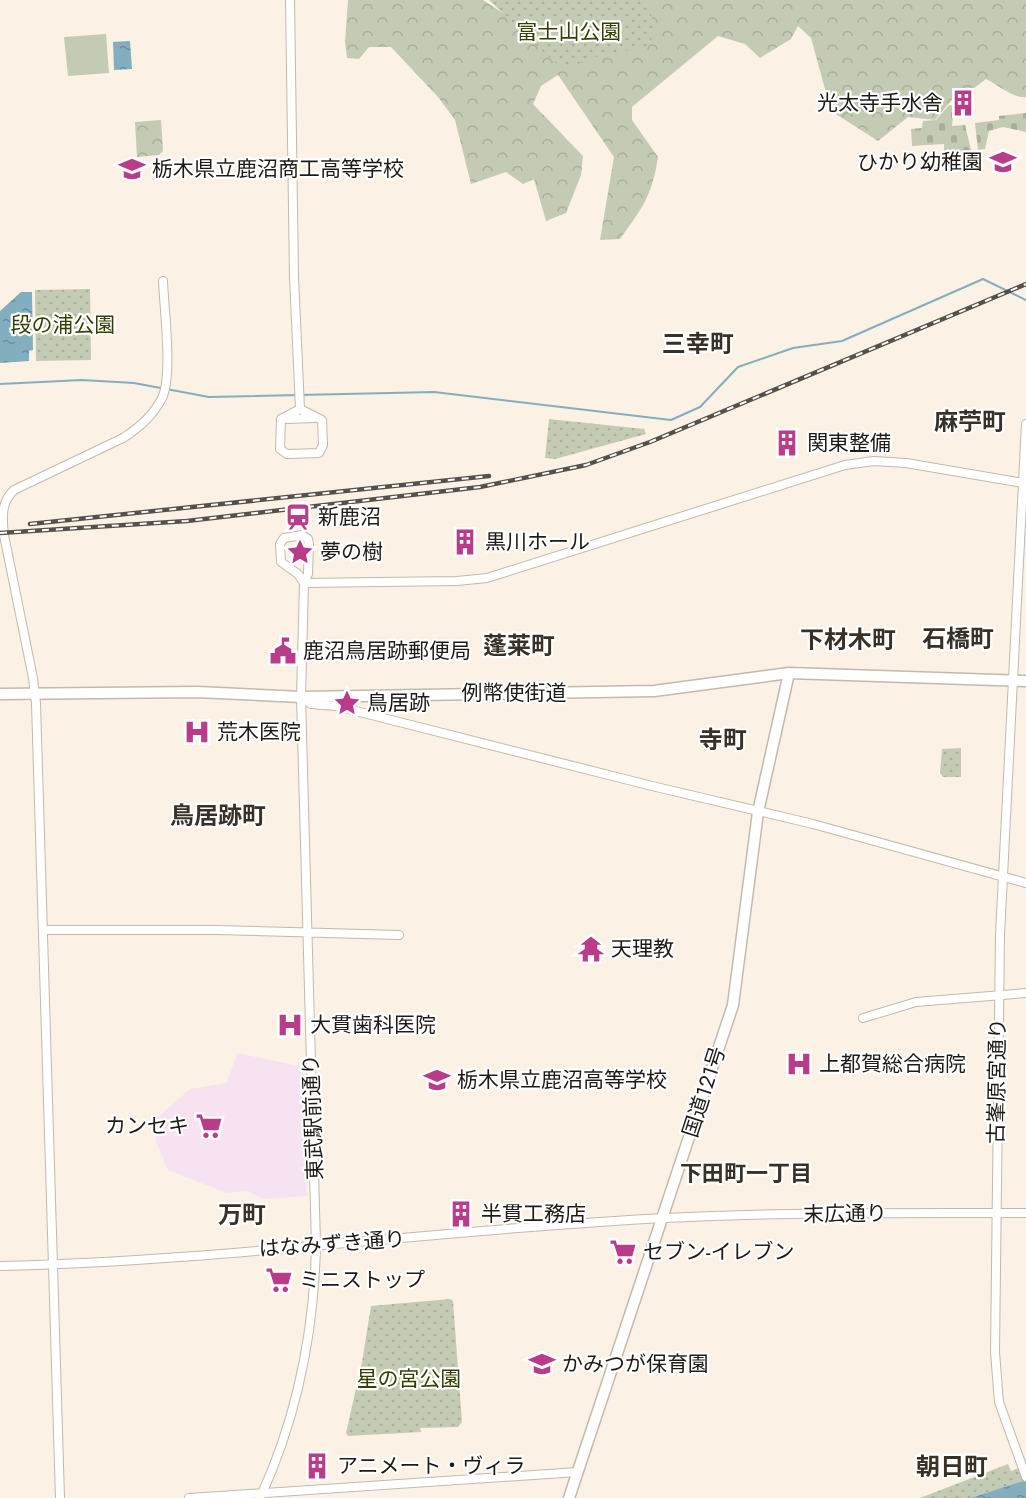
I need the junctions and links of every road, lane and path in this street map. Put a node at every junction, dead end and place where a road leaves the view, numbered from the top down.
1 (290, 0) edge
2 (163, 281) dead end
3 (300, 406) junction
4 (321, 418) junction
5 (1026, 424) edge
6 (279, 425) junction
7 (1023, 483) junction
8 (308, 565) junction
9 (296, 572) junction
10 (304, 583) junction
11 (789, 673) junction
12 (1013, 680) junction
13 (1026, 681) edge
14 (0, 694) edge
15 (35, 694) junction
16 (301, 697) junction
17 (758, 812) junction
18 (1003, 878) junction
19 (1026, 883) edge
20 (43, 930) junction
21 (307, 931) junction
22 (399, 935) dead end
23 (1026, 993) edge
24 (998, 994) junction
25 (863, 1018) dead end
26 (996, 1213) junction
27 (1026, 1213) edge
28 (664, 1218) junction
29 (316, 1245) junction
30 (53, 1265) junction
31 (0, 1266) edge
32 (578, 1472) junction
33 (1026, 1477) edge
34 (261, 1496) edge
35 (60, 1498) edge
36 (189, 1498) edge
37 (569, 1498) edge

1 - 3 street
2 - 15 street
3 - 4 street
3 - 6 street
4 - 6 street
4 - 6 street
5 - 7 main road, 古峯原宮通り
7 - 10 street
7 - 12 main road, 古峯原宮通り
8 - 9 street
8 - 9 street
8 - 10 street, 東武駅前通り
9 - 10 street
10 - 16 street, 東武駅前通り
11 - 12 highway, 例幣使街道
11 - 16 highway, 例幣使街道
11 - 17 highway, 国道121号
12 - 13 highway, 例幣使街道
12 - 18 main road, 古峯原宮通り
14 - 15 highway, 例幣使街道
15 - 16 highway, 例幣使街道
15 - 20 street
16 - 17 street
16 - 21 street, 東武駅前通り
17 - 18 street
17 - 28 highway, 国道121号
18 - 19 street
18 - 24 main road, 古峯原宮通り
20 - 21 street
20 - 30 street
21 - 22 street
21 - 29 street, 東武駅前通り
23 - 24 street
24 - 25 street
24 - 26 main road, 古峯原宮通り
26 - 27 street, 末広通り
26 - 28 street, 末広通り
26 - 33 main road, 古峯原宮通り
28 - 29 street, はなみずき通り
28 - 32 highway, 国道121号
29 - 30 street, はなみずき通り
29 - 34 street, 東武駅前通り
30 - 31 street, はなみずき通り
30 - 35 street
32 - 34 street
32 - 37 highway, 国道121号
34 - 36 street

